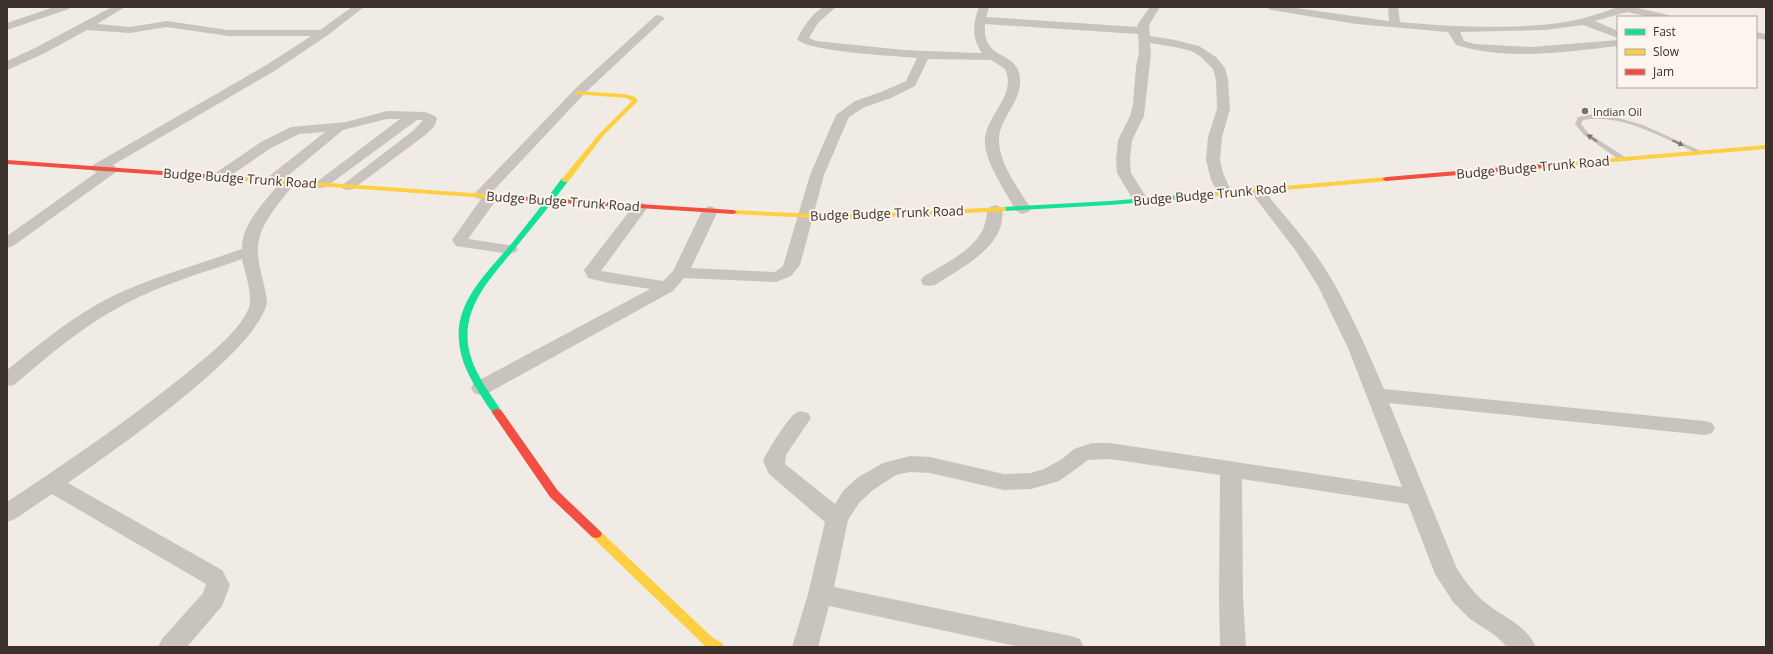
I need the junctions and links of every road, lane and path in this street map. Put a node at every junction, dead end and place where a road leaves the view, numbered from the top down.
1 (65, 7) edge
2 (120, 7) edge
3 (359, 7) edge
4 (831, 7) edge
5 (984, 7) edge
6 (1155, 7) edge
7 (1271, 7) edge
8 (1393, 7) edge
9 (1622, 8) edge
10 (1659, 16) edge
11 (659, 18) dead end
12 (980, 20) junction
13 (1584, 21) junction
14 (1395, 24) junction
15 (84, 26) junction
16 (7, 27) edge
17 (1452, 28) junction
18 (324, 33) junction
19 (1143, 35) junction
20 (1617, 35) edge
21 (1617, 43) edge
22 (924, 55) junction
23 (994, 56) junction
24 (7, 66) edge
25 (577, 93) junction
26 (414, 116) junction
27 (339, 127) junction
28 (1766, 147) edge
29 (1699, 152) junction
30 (1624, 159) junction
31 (7, 162) edge
32 (104, 169) junction
33 (219, 177) junction
34 (280, 181) junction
35 (321, 184) junction
36 (348, 186) junction
37 (1256, 190) junction
38 (1225, 193) junction
39 (486, 196) junction
40 (548, 200) junction
41 (1140, 200) junction
42 (640, 207) junction
43 (1023, 209) junction
44 (995, 210) junction
45 (710, 211) junction
46 (806, 216) junction
47 (7, 243) edge
48 (510, 249) junction
49 (250, 252) junction
50 (680, 273) junction
51 (929, 281) dead end
52 (667, 287) junction
53 (7, 380) edge
54 (481, 388) junction
55 (1377, 395) junction
56 (801, 418) dead end
57 (1705, 428) dead end
58 (1231, 469) junction
59 (51, 483) junction
60 (1416, 497) junction
61 (8, 512) edge
62 (837, 519) junction
63 (820, 594) junction
64 (171, 647) edge
65 (718, 647) edge
66 (805, 647) edge
67 (1070, 647) edge
68 (1233, 647) edge
69 (1523, 647) edge

1 - 16 street
2 - 15 street
3 - 18 street
4 - 22 street
5 - 12 street
6 - 19 street
7 - 14 street
8 - 14 street
9 - 10 street
9 - 13 street
11 - 25 street
12 - 19 street
12 - 23 street
13 - 17 street
13 - 20 street
14 - 17 street
15 - 18 street
15 - 24 street
17 - 21 street
18 - 32 street
19 - 38 street
19 - 41 street
22 - 23 street
22 - 46 street
23 - 43 street
25 - 39 street
25 - 40 main road
26 - 27 street
26 - 35 street
26 - 36 street
27 - 33 street
27 - 34 street
28 - 29 main road, Budge Budge Trunk Road
29 - 30 main road, Budge Budge Trunk Road
30 -> 29 lane
30 - 37 main road, Budge Budge Trunk Road
31 - 32 main road, Budge Budge Trunk Road
32 - 33 main road, Budge Budge Trunk Road
32 - 47 street
33 - 34 main road, Budge Budge Trunk Road
34 - 35 main road, Budge Budge Trunk Road
34 - 49 street
35 - 36 main road, Budge Budge Trunk Road
36 - 39 main road, Budge Budge Trunk Road
37 - 38 main road, Budge Budge Trunk Road
37 - 55 street
38 - 41 main road, Budge Budge Trunk Road
39 - 40 main road, Budge Budge Trunk Road
39 - 48 street
40 - 42 main road, Budge Budge Trunk Road
40 - 48 main road
41 - 43 main road, Budge Budge Trunk Road
42 - 45 main road, Budge Budge Trunk Road
42 - 52 street
43 - 44 main road, Budge Budge Trunk Road
44 - 46 main road, Budge Budge Trunk Road
44 - 51 street
45 - 46 main road, Budge Budge Trunk Road
45 - 50 street
46 - 50 street
48 - 54 main road
49 - 53 street
49 - 59 street
50 - 52 street
52 - 54 street
54 - 65 main road
55 - 57 street
55 - 60 street
56 - 62 street
58 - 60 street
58 - 62 street
58 - 68 street
59 - 61 street
59 - 64 street
60 - 69 street
62 - 63 street
63 - 66 street
63 - 67 street

